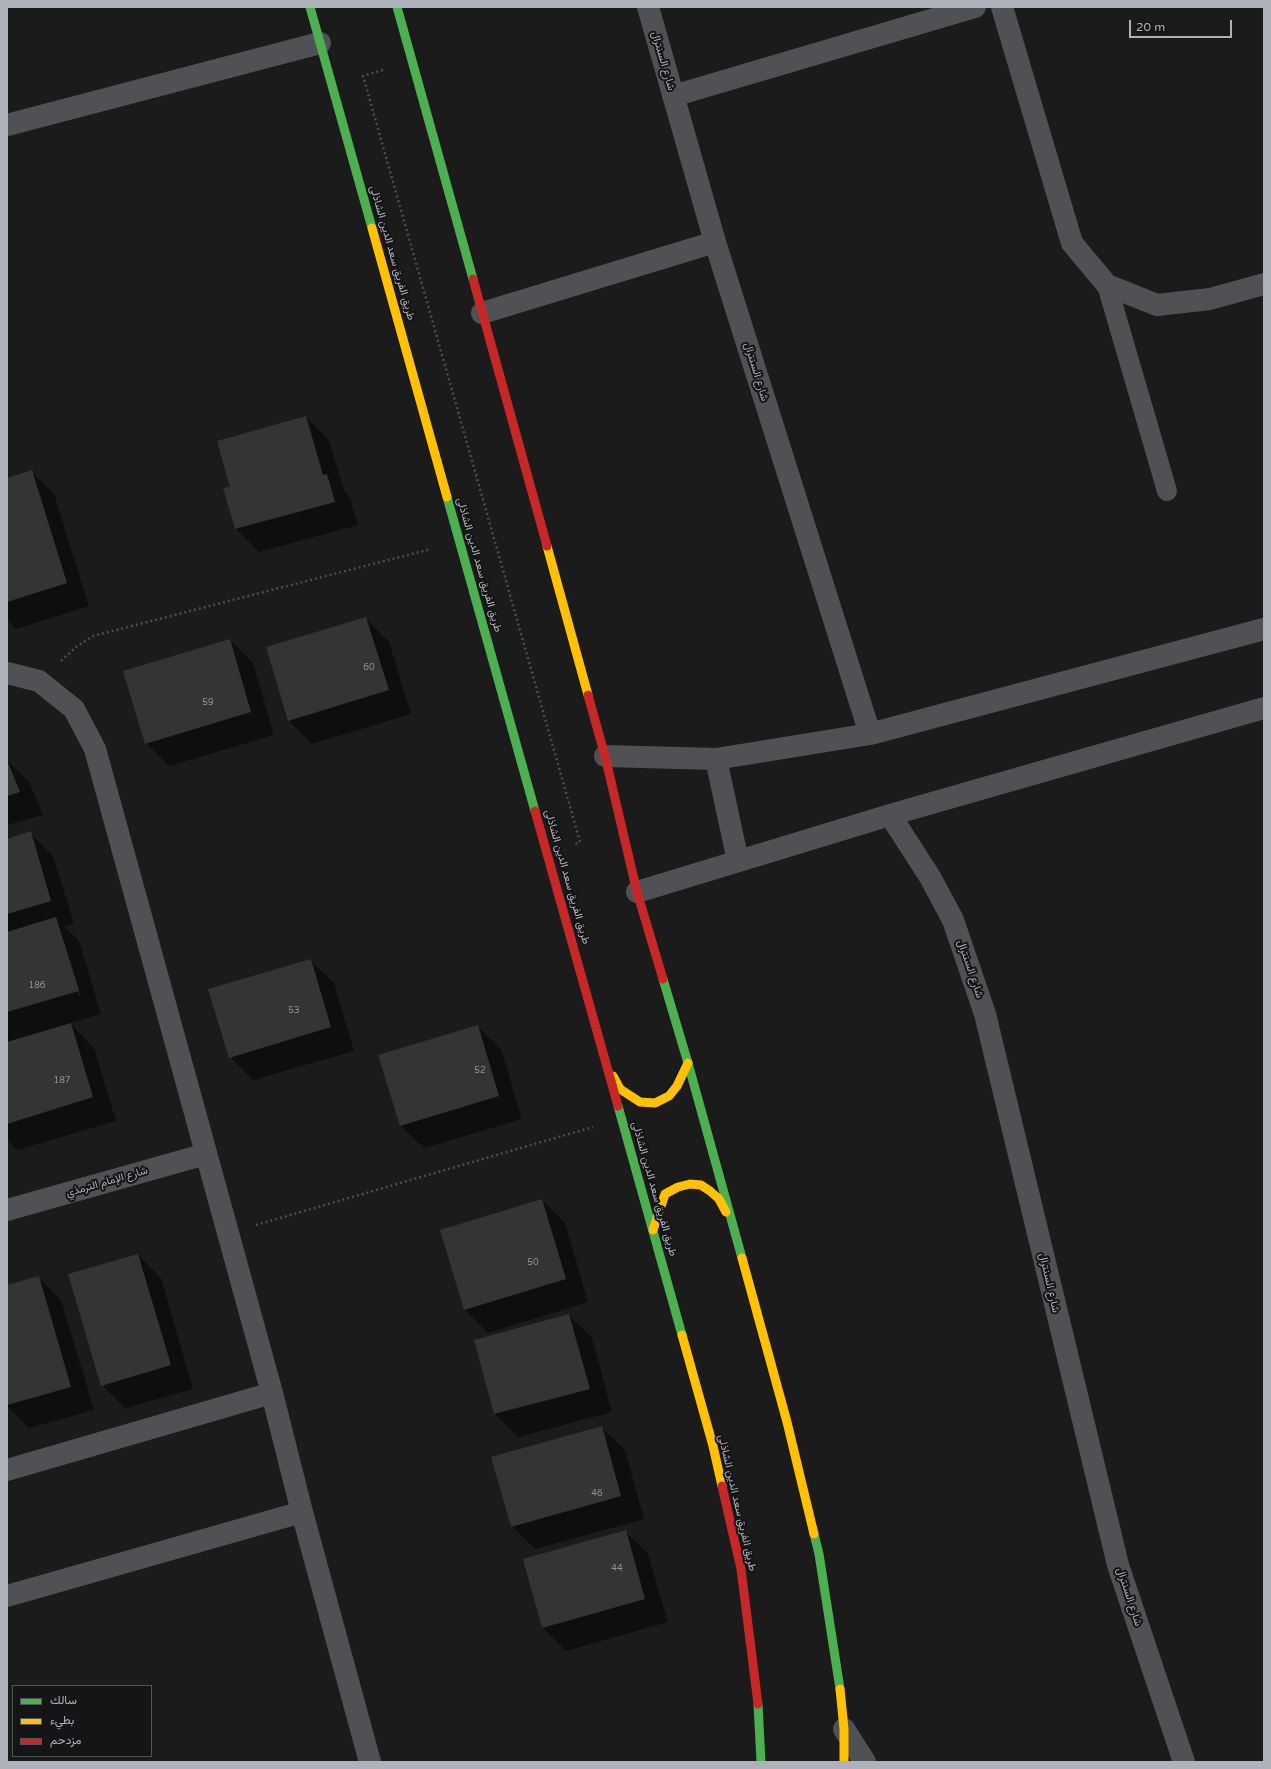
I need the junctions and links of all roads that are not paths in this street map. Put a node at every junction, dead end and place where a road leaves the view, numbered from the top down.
1 (310, 7) edge
2 (397, 7) edge
3 (648, 7) edge
4 (975, 7) edge
5 (1002, 7) edge
6 (320, 43) junction
7 (673, 96) junction
8 (7, 125) edge
9 (715, 242) junction
10 (1264, 284) edge
11 (1107, 285) junction
12 (482, 313) junction
13 (1167, 491) dead end
14 (1264, 629) edge
15 (7, 673) edge
16 (1264, 708) edge
17 (870, 734) junction
18 (605, 756) junction
19 (716, 760) junction
20 (890, 815) junction
21 (738, 861) junction
22 (637, 892) junction
23 (688, 1063) junction
24 (609, 1070) junction
25 (206, 1154) junction
26 (7, 1210) edge
27 (732, 1221) junction
28 (653, 1230) junction
29 (272, 1393) junction
30 (7, 1470) edge
31 (302, 1512) junction
32 (7, 1596) edge
33 (844, 1729) junction
34 (370, 1762) edge
35 (761, 1762) edge
36 (844, 1762) edge
37 (865, 1762) edge
38 (1184, 1762) edge

1 - 6 street, طريق الفريق سعد الدين الشاذلى
2 - 12 street
3 - 7 street, شارع السنترال
4 - 7 street
5 - 11 street
6 - 8 street
6 - 24 street, طريق الفريق سعد الدين الشاذلى
7 - 9 street, شارع السنترال
9 - 12 street
9 - 17 street, شارع السنترال
10 - 11 street
11 - 13 lane
12 - 18 street
14 - 17 street
15 - 25 street
16 - 20 street
17 - 19 street
18 - 19 street
18 - 22 street
19 - 21 street
20 - 21 street
20 - 38 street, شارع السنترال
21 - 22 street
22 - 23 street
23 - 24 street
23 - 27 street
24 - 28 street, طريق الفريق سعد الدين الشاذلى
25 - 26 street, شارع الإمام الترمذي
25 - 29 street
27 - 28 street
27 - 33 street
28 - 35 street, طريق الفريق سعد الدين الشاذلى
29 - 30 street
29 - 31 street
31 - 32 street
31 - 34 street
33 - 36 street
33 - 37 street

